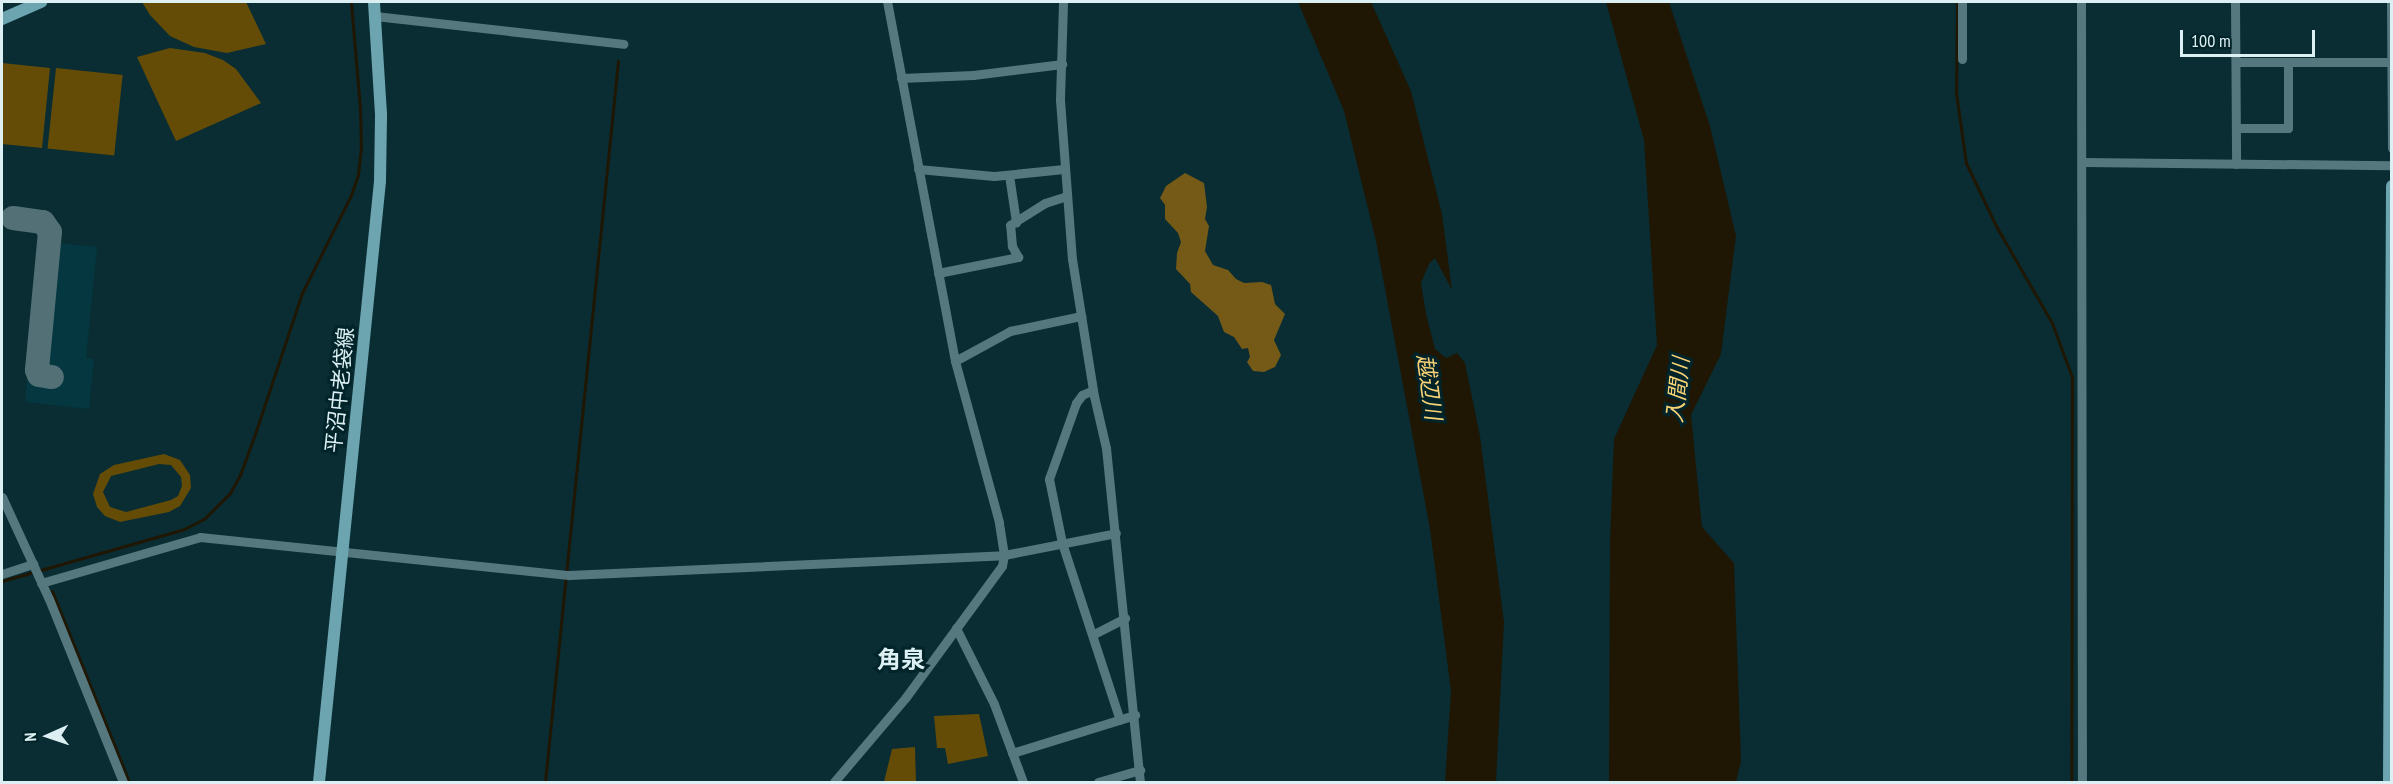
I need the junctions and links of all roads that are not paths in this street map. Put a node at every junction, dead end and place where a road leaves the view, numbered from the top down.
1 (41, 2) edge
2 (374, 2) edge
3 (887, 2) edge
4 (1962, 2) edge
5 (2081, 2) edge
6 (2235, 2) edge
7 (2391, 2) edge
8 (1063, 3) dead end
9 (375, 16) junction
10 (2, 19) edge
11 (623, 44) dead end
12 (1962, 59) dead end
13 (2236, 62) junction
14 (2288, 62) junction
15 (2391, 62) edge
16 (1062, 64) junction
17 (901, 78) junction
18 (2236, 128) junction
19 (2391, 148) edge
20 (2083, 162) junction
21 (2236, 164) junction
22 (2391, 165) edge
23 (918, 169) junction
24 (1064, 169) junction
25 (1009, 175) junction
26 (2391, 186) edge
27 (1066, 196) junction
28 (1016, 222) junction
29 (938, 273) junction
30 (1081, 316) junction
31 (955, 361) junction
32 (1093, 390) junction
33 (2, 497) edge
34 (1116, 533) junction
35 (1062, 543) junction
36 (343, 552) junction
37 (1004, 555) junction
38 (33, 564) junction
39 (2, 574) edge
40 (41, 583) junction
41 (1125, 618) junction
42 (956, 628) junction
43 (1094, 634) junction
44 (1135, 716) junction
45 (1120, 720) junction
46 (1012, 753) junction
47 (1140, 770) junction
48 (123, 783) edge
49 (319, 783) edge
50 (834, 783) edge
51 (1023, 783) edge
52 (1098, 783) edge
53 (1140, 783) edge
54 (2082, 783) edge
55 (2389, 783) edge

1 - 10 main road
2 - 9 main road, 平沼中老袋線
3 - 17 street
4 - 12 street
5 - 20 street
6 - 13 street
7 - 15 street
8 - 16 street
9 - 11 street
9 - 36 main road, 平沼中老袋線
13 - 14 street
13 - 18 street
14 - 15 street
14 - 18 street
15 - 19 street
16 - 17 street
16 - 24 street
17 - 23 street
18 - 21 street
20 - 21 street
20 - 54 street
21 - 22 street
23 - 25 street
23 - 29 street
24 - 25 street
24 - 27 street
25 - 28 street
26 - 55 main road
27 - 28 street
27 - 30 street
28 - 29 street
29 - 31 street
30 - 31 street
30 - 32 street
31 - 37 street
32 - 34 street
32 - 35 street
33 - 38 street
34 - 35 street
34 - 41 street
35 - 37 street
35 - 43 street
36 - 37 street
36 - 40 street
36 - 49 main road, 平沼中老袋線
37 - 42 street
38 - 39 street
38 - 40 street
40 - 48 street
41 - 43 street
41 - 44 street
42 - 46 street
42 - 50 street
43 - 45 street
44 - 45 street
44 - 47 street
45 - 46 street
46 - 51 street
47 - 52 street
47 - 53 street

